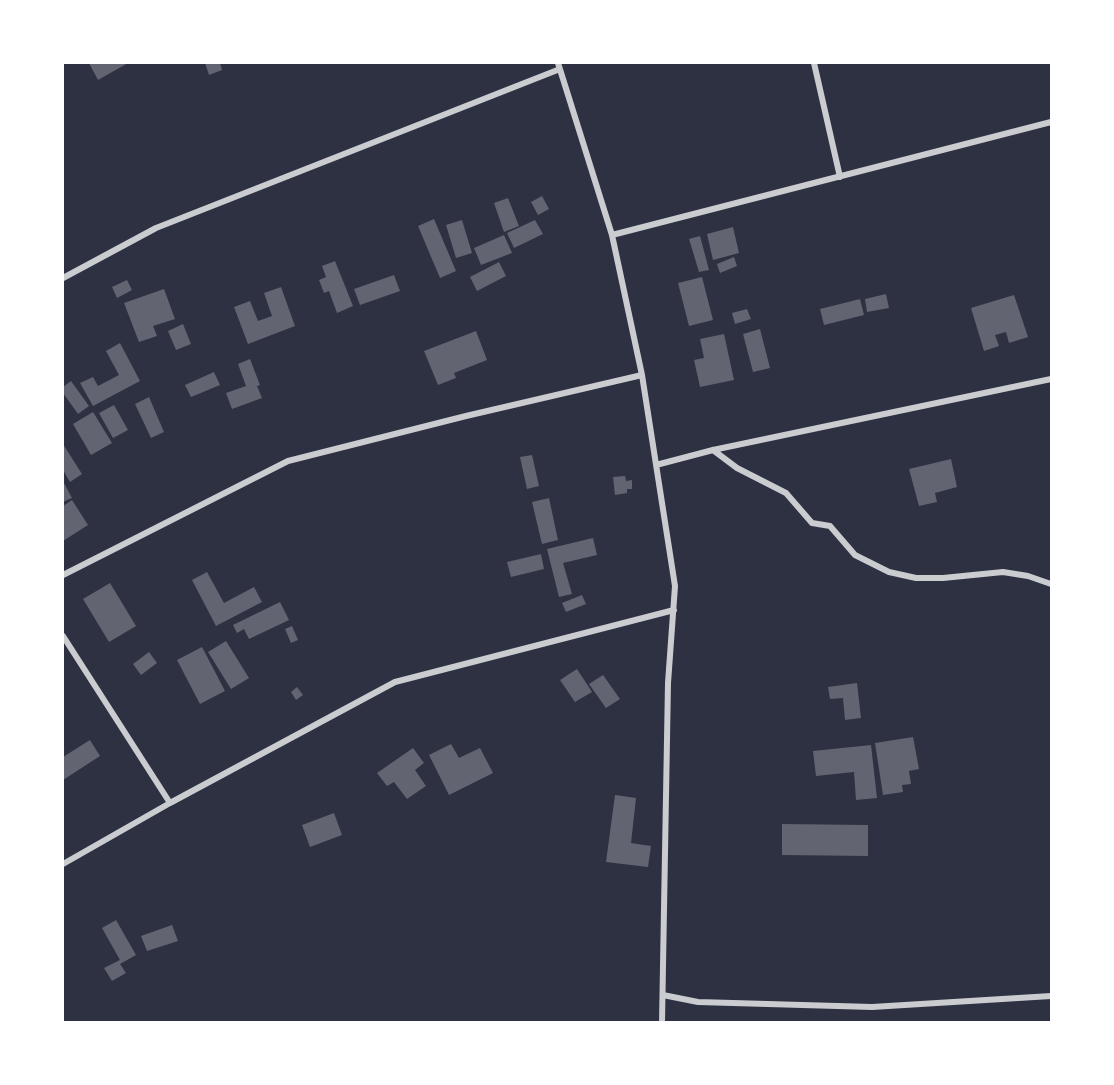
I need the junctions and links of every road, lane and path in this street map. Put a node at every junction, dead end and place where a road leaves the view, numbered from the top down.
1 (814, 63) edge
2 (559, 66) edge
3 (1051, 122) edge
4 (840, 177) junction
5 (612, 235) junction
6 (63, 278) edge
7 (642, 375) junction
8 (1051, 379) edge
9 (713, 450) junction
10 (656, 465) junction
11 (63, 575) edge
12 (1051, 584) edge
13 (674, 610) junction
14 (63, 636) edge
15 (170, 803) junction
16 (63, 864) edge
17 (663, 996) junction
18 (1051, 996) edge
19 (662, 1022) edge

1 - 4 street
2 - 5 street
2 - 6 street
3 - 4 street
4 - 5 street
5 - 7 street
7 - 10 street
7 - 11 street
8 - 9 street
9 - 10 street
9 - 12 street
10 - 13 street
13 - 15 street
13 - 17 street
14 - 15 street
15 - 16 street
17 - 18 street
17 - 19 street

